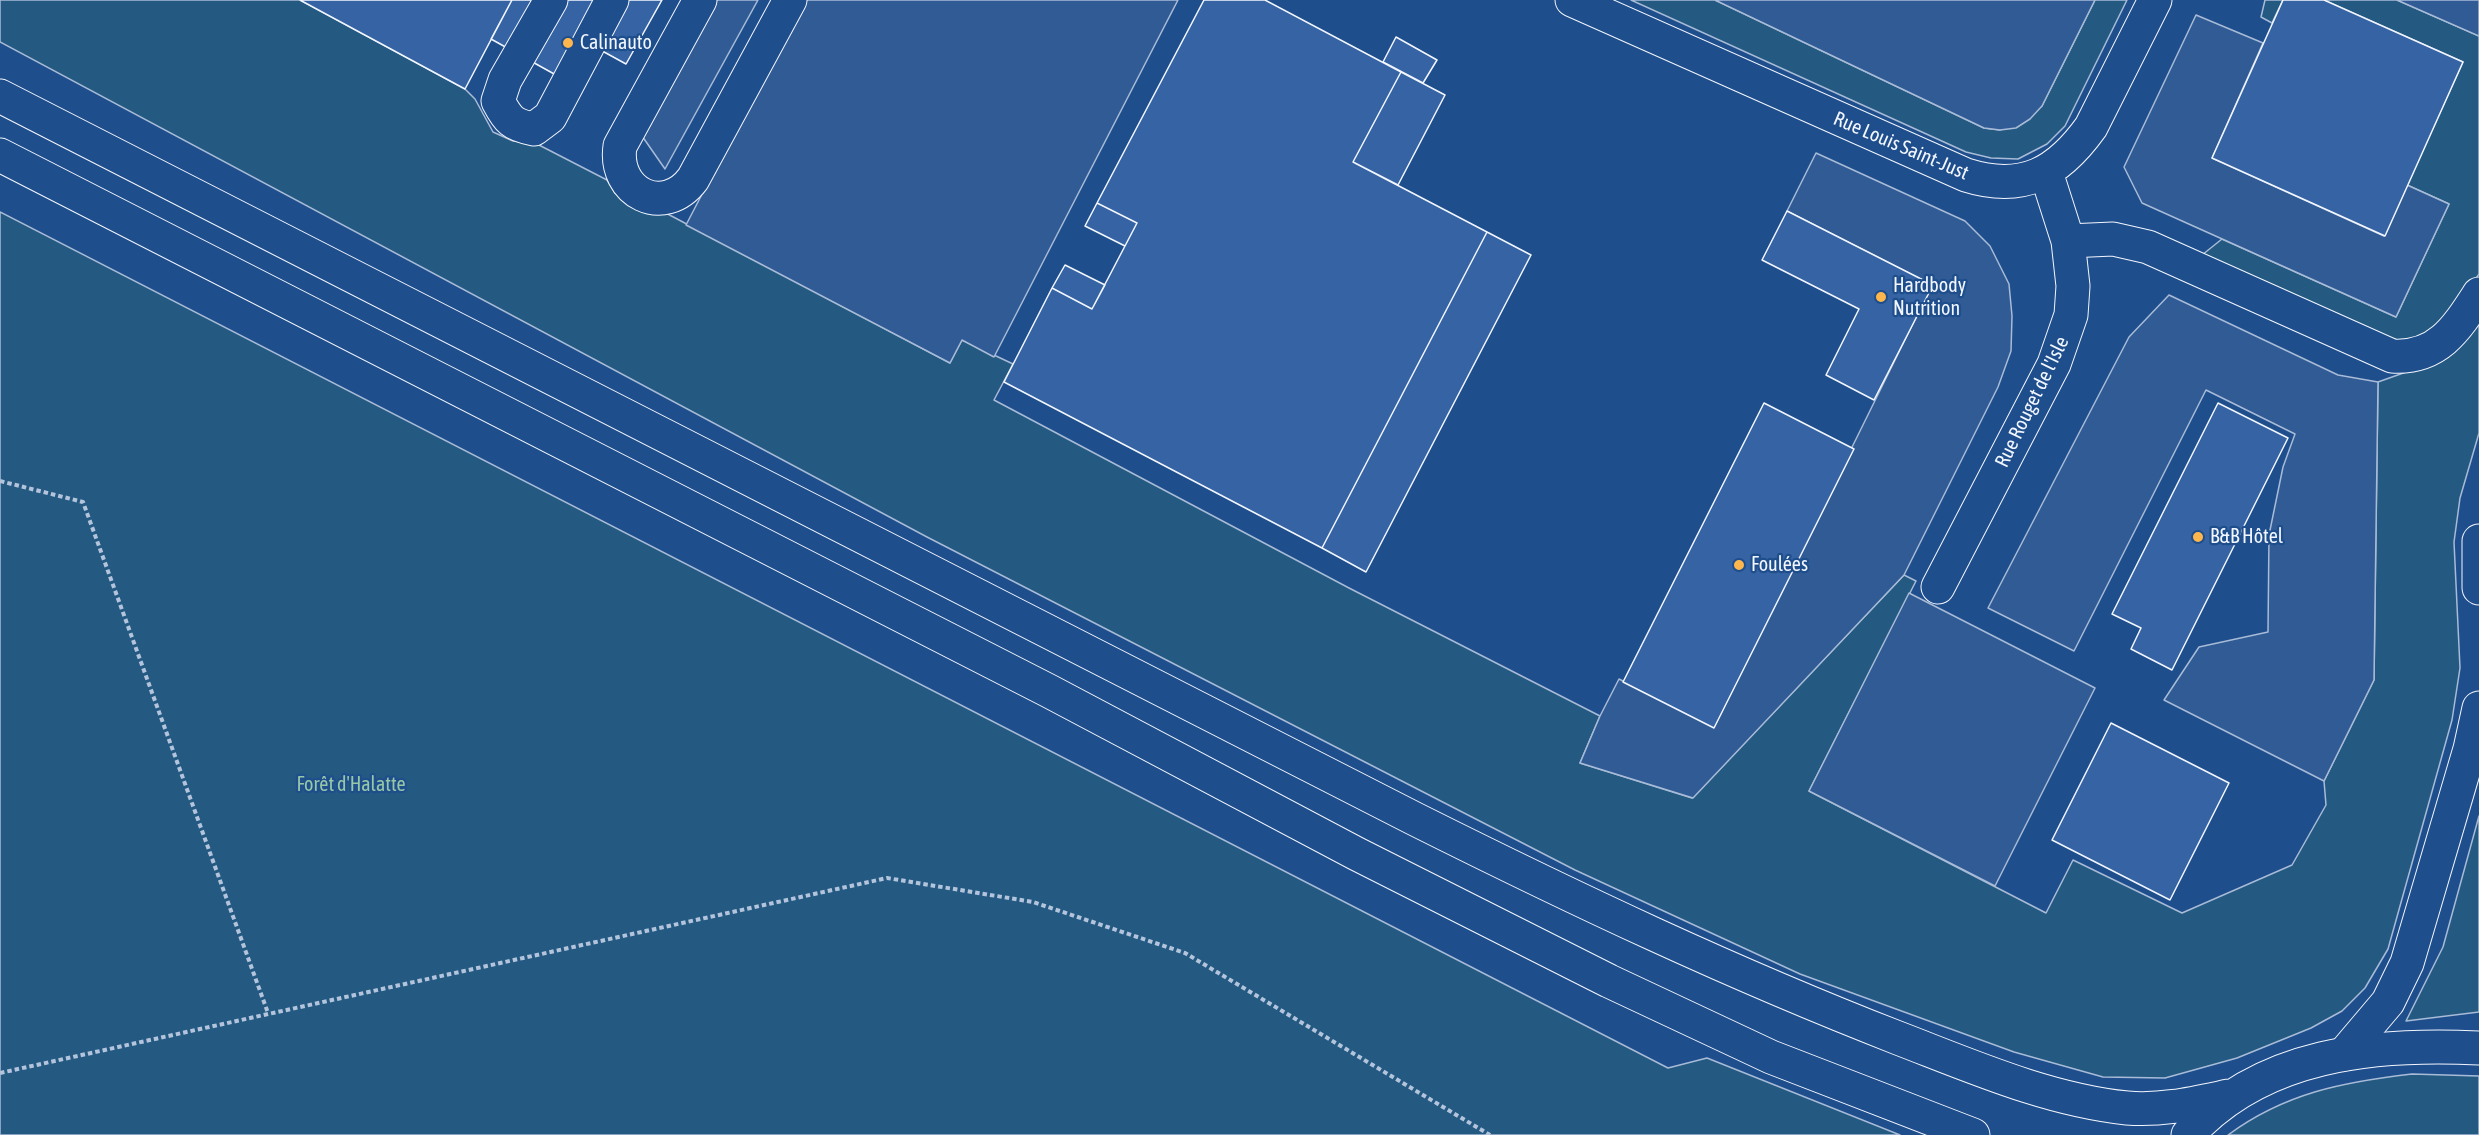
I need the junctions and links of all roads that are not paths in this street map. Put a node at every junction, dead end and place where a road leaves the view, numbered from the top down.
1 (551, 0) edge
2 (612, 0) edge
3 (700, 0) edge
4 (790, 0) edge
5 (1572, 0) edge
6 (2155, 0) edge
7 (0, 96) edge
8 (0, 155) edge
9 (2046, 172) junction
10 (2068, 242) junction
11 (2479, 294) edge
12 (2479, 541) edge
13 (1938, 587) dead end
14 (2479, 588) edge
15 (2479, 708) edge
16 (2479, 1048) edge
17 (2344, 1054) junction
18 (2229, 1096) junction
19 (1973, 1135) edge
20 (2188, 1135) edge

1 - 2 main road
3 - 4 main road
5 - 9 main road, Rue Louis Saint-Just
6 - 9 main road, Rue Louis Saint-Just
7 - 18 main road
8 - 19 main road
9 - 10 main road, Rue Rouget de l'Isle
10 - 11 main road
10 - 13 main road, Rue Rouget de l'Isle
12 - 14 main road
15 - 17 main road
16 - 17 main road
17 - 18 main road
18 - 20 main road

